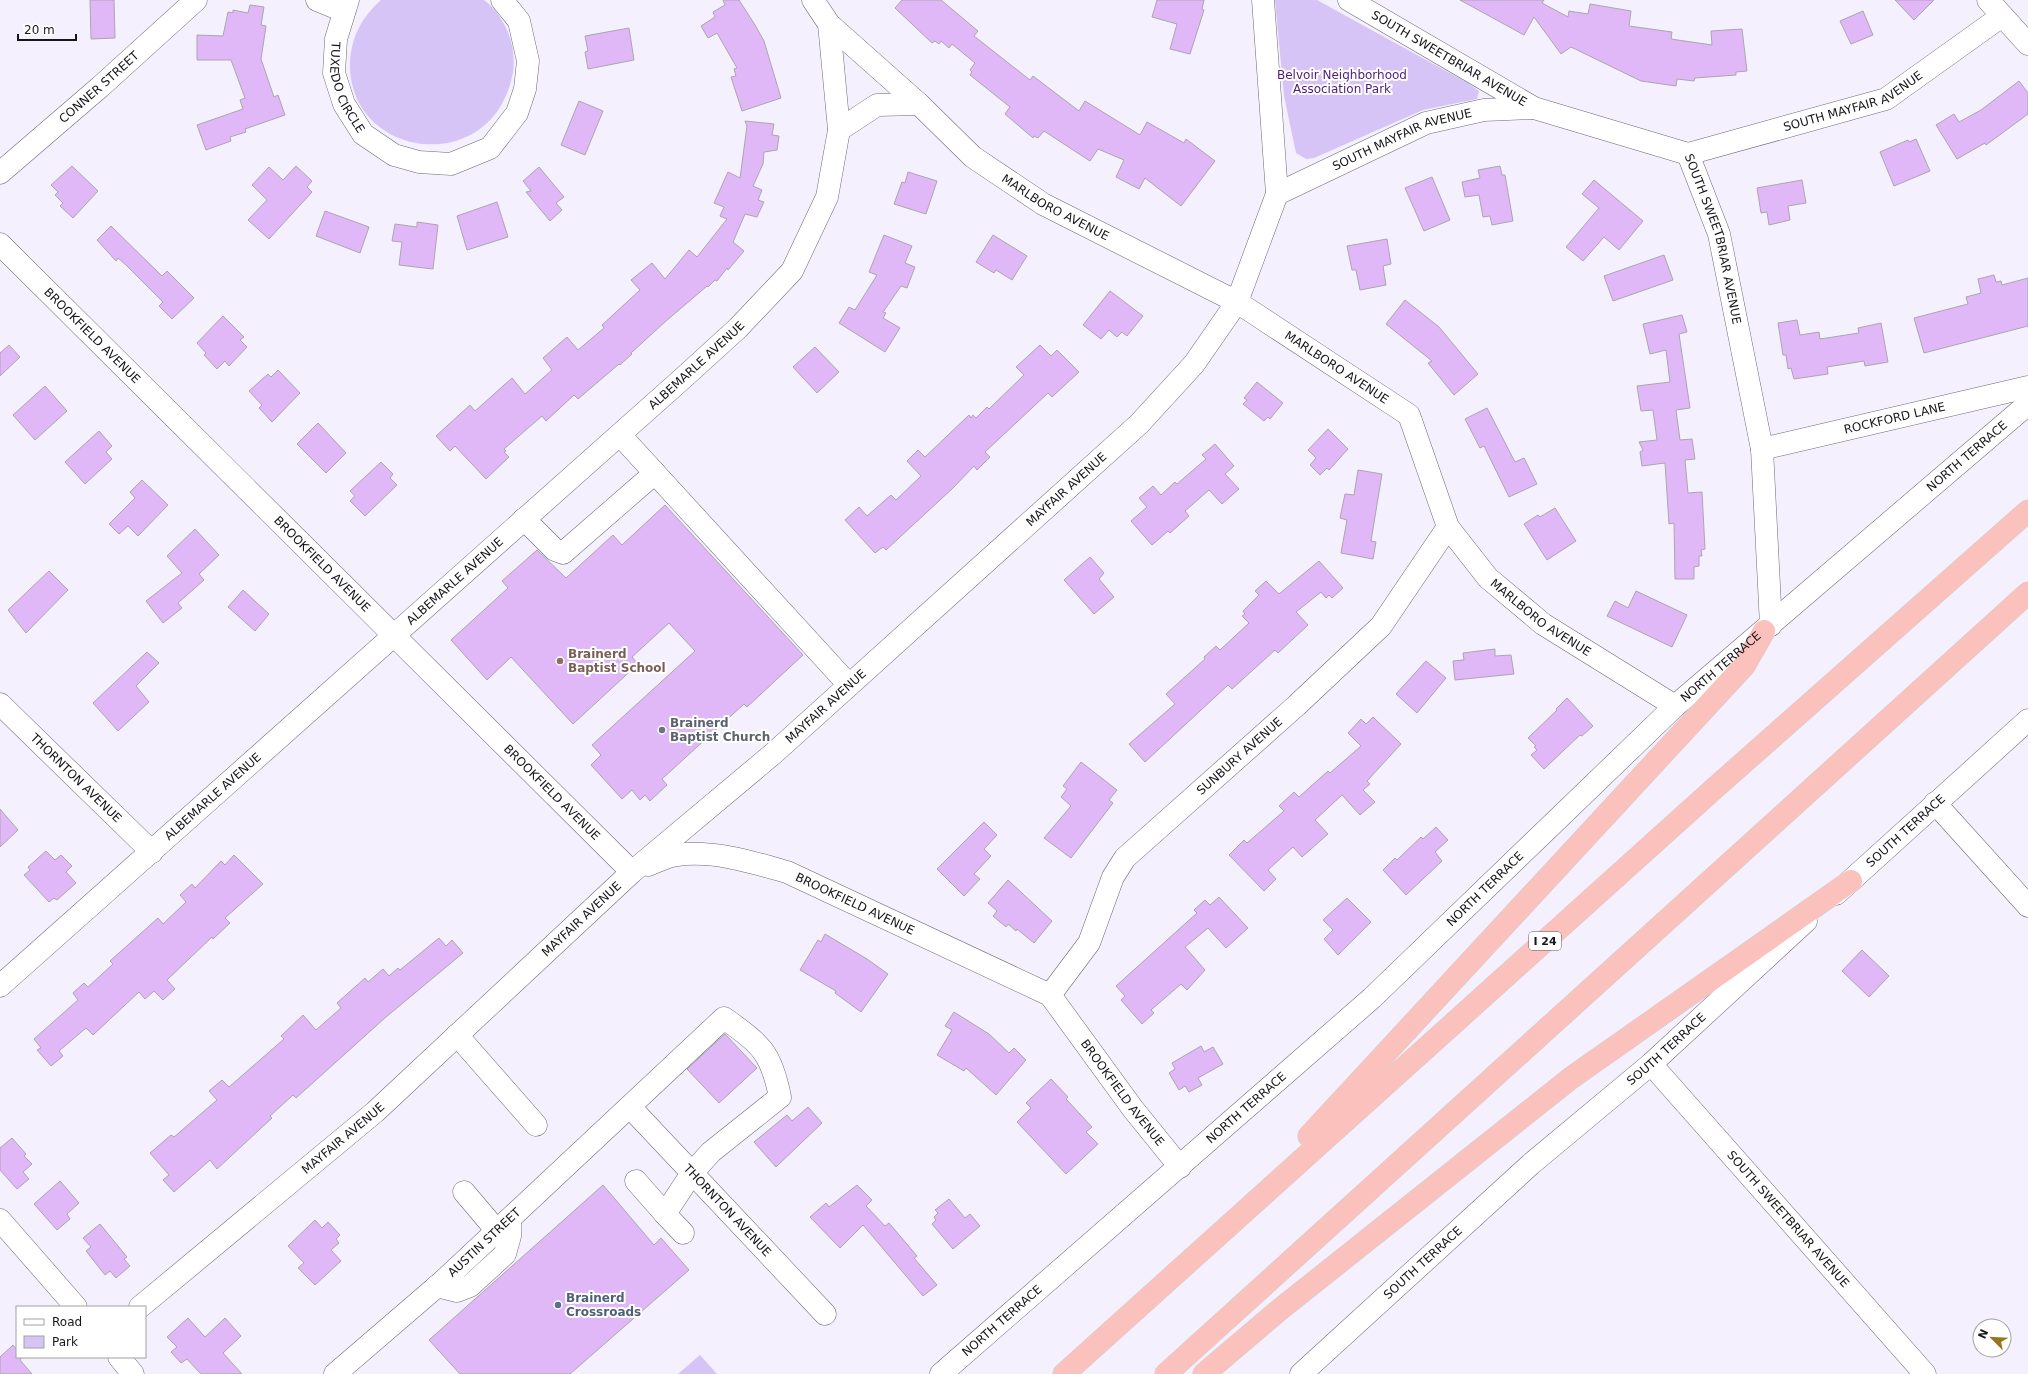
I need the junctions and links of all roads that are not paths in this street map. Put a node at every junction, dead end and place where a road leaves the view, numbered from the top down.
1 (196, 0) edge
2 (317, 0) edge
3 (502, 0) edge
4 (813, 0) edge
5 (1264, 0) edge
6 (1349, 0) edge
7 (347, 3) edge
8 (1995, 8) edge
9 (830, 24) junction
10 (2028, 44) edge
11 (919, 104) junction
12 (1534, 108) junction
13 (838, 130) junction
14 (1688, 154) junction
15 (0, 173) edge
16 (1277, 194) junction
17 (0, 244) edge
18 (1237, 302) junction
19 (2028, 387) edge
20 (2028, 404) edge
21 (620, 435) junction
22 (1762, 449) junction
23 (655, 473) junction
24 (2028, 511) edge
25 (524, 519) junction
26 (1448, 527) junction
27 (2028, 593) edge
28 (1768, 628) junction
29 (393, 635) junction
30 (849, 685) junction
31 (0, 704) edge
32 (1675, 706) junction
33 (2028, 720) edge
34 (1935, 804) junction
35 (152, 852) junction
36 (632, 872) junction
37 (1851, 880) junction
38 (2028, 906) edge
39 (0, 986) edge
40 (1050, 996) junction
41 (457, 1035) junction
42 (1651, 1064) junction
43 (630, 1107) junction
44 (536, 1125) dead end
45 (1180, 1167) junction
46 (692, 1173) junction
47 (636, 1181) dead end
48 (464, 1192) dead end
49 (665, 1214) junction
50 (0, 1220) edge
51 (504, 1225) junction
52 (683, 1233) dead end
53 (1215, 1238) junction
54 (75, 1306) edge
55 (141, 1306) edge
56 (825, 1314) dead end
57 (120, 1358) edge
58 (1307, 1372) edge
59 (133, 1374) edge
60 (335, 1374) edge
61 (941, 1374) edge
62 (1064, 1374) edge
63 (1166, 1374) edge
64 (1204, 1374) edge
65 (1925, 1374) edge

1 - 15 street, CONNER STREET
2 - 7 street
3 - 7 street, TUXEDO CIRCLE
4 - 9 street, MARLBORO AVENUE
5 - 16 street, MAYFAIR AVENUE
6 - 12 street, SOUTH SWEETBRIAR AVENUE
8 - 10 street
8 - 14 street, SOUTH MAYFAIR AVENUE
9 - 11 street, MARLBORO AVENUE
9 - 13 street
11 - 13 street
11 - 18 street, MARLBORO AVENUE
12 - 14 street, SOUTH SWEETBRIAR AVENUE
12 - 16 street, SOUTH MAYFAIR AVENUE
13 - 21 street, ALBEMARLE AVENUE
14 - 22 street, SOUTH SWEETBRIAR AVENUE
16 - 18 street, MAYFAIR AVENUE
17 - 29 street, BROOKFIELD AVENUE
18 - 26 street, MARLBORO AVENUE
18 - 30 street, MAYFAIR AVENUE
19 - 22 street, ROCKFORD LANE
20 - 28 street, NORTH TERRACE
21 - 23 street
21 - 25 street, ALBEMARLE AVENUE
22 - 28 street, SOUTH SWEETBRIAR AVENUE
23 - 25 street
23 - 30 street
24 - 53 highway, I 24
25 - 29 street, ALBEMARLE AVENUE
26 - 32 street, MARLBORO AVENUE
26 - 40 street, SUNBURY AVENUE
27 - 63 highway
28 - 32 street, NORTH TERRACE
28 - 53 highway
29 - 35 street, ALBEMARLE AVENUE
29 - 36 street, BROOKFIELD AVENUE
30 - 36 street, MAYFAIR AVENUE
31 - 35 street, THORNTON AVENUE
32 - 45 street, NORTH TERRACE
33 - 34 street, SOUTH TERRACE
34 - 37 street, SOUTH TERRACE
34 - 38 street
35 - 39 street, ALBEMARLE AVENUE
36 - 40 street, BROOKFIELD AVENUE
36 - 41 street, MAYFAIR AVENUE
37 - 42 street, SOUTH TERRACE
37 - 64 highway
40 - 45 street, BROOKFIELD AVENUE
41 - 44 street
41 - 55 street, MAYFAIR AVENUE
42 - 58 street, SOUTH TERRACE
42 - 65 street, SOUTH SWEETBRIAR AVENUE
43 - 46 street, THORNTON AVENUE
43 - 46 street, AUSTIN STREET
43 - 51 street, AUSTIN STREET
45 - 61 street, NORTH TERRACE
46 - 49 street
46 - 56 street, THORNTON AVENUE
47 - 49 street
48 - 51 street
49 - 52 street
50 - 54 street
51 - 60 street, AUSTIN STREET
53 - 62 highway, I 24
57 - 59 street

